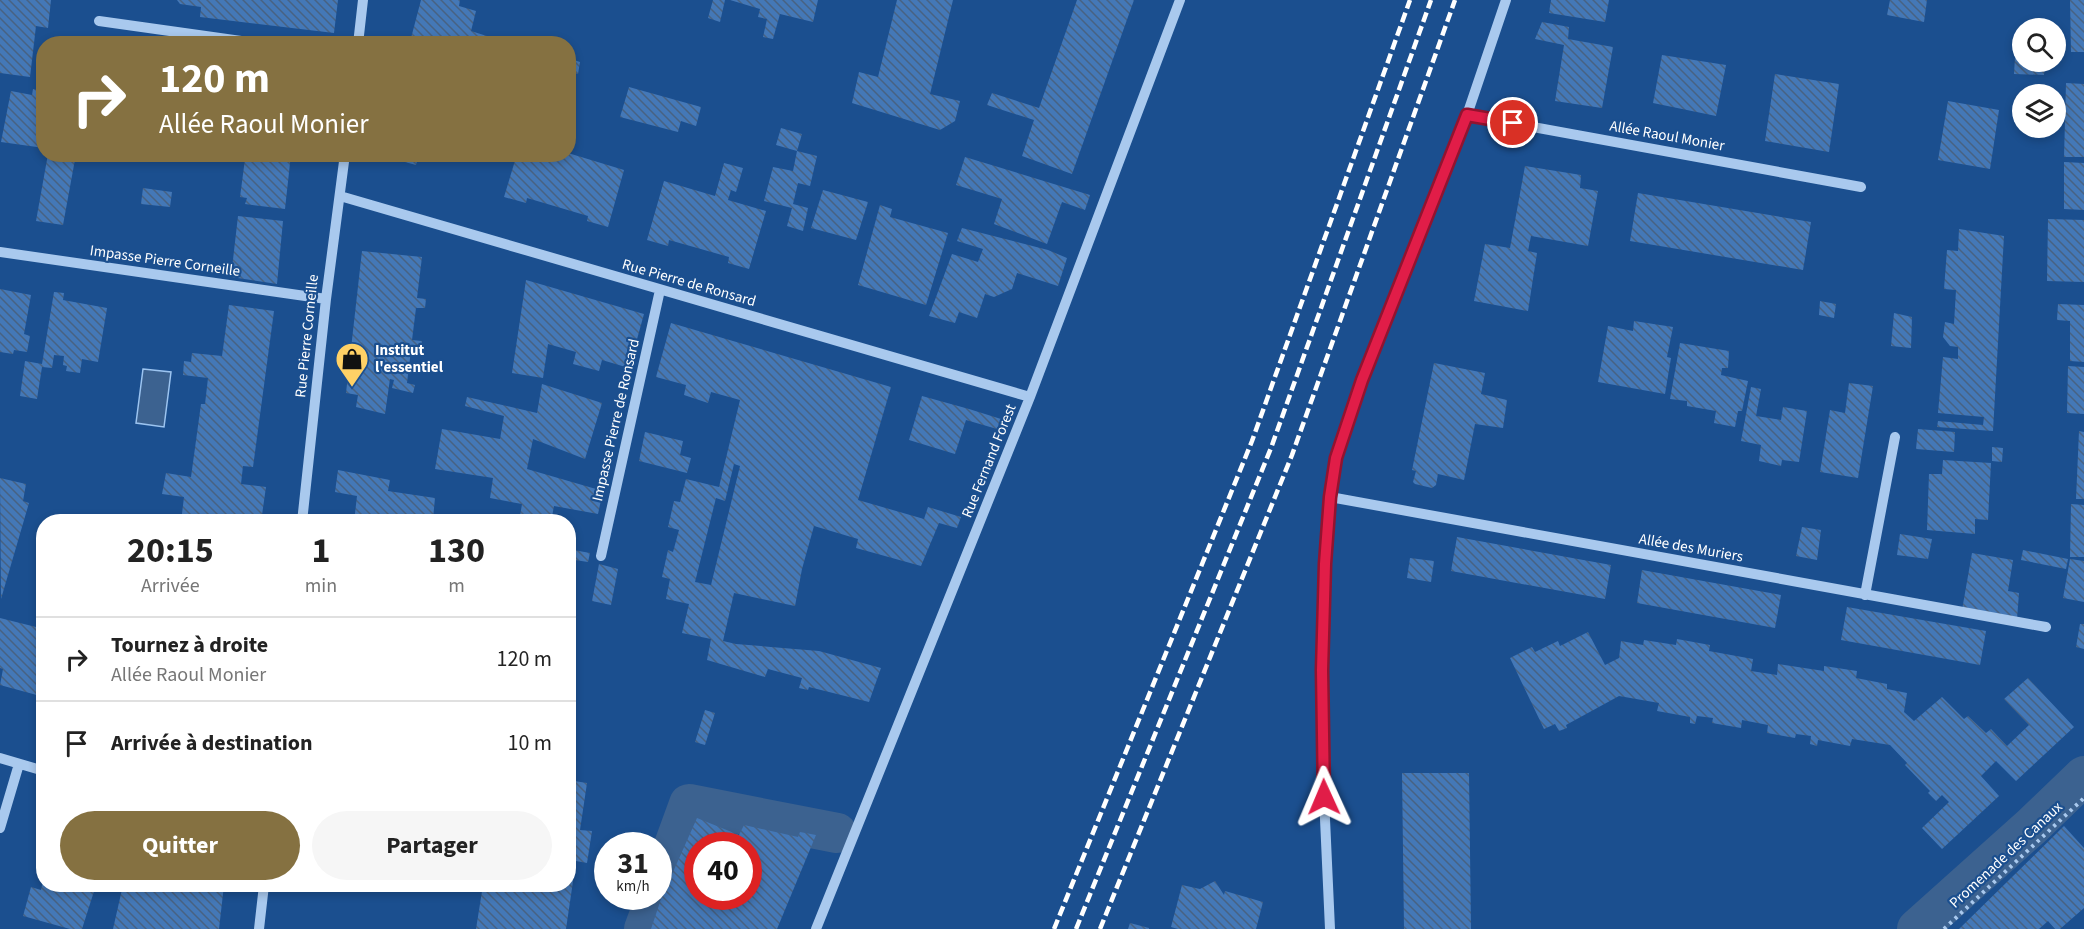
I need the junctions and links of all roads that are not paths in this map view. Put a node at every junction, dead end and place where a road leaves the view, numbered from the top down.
1 (363, 0) edge
2 (1180, 0) edge
3 (1506, 0) edge
4 (99, 21) dead end
5 (205, 36) edge
6 (359, 36) edge
7 (1467, 115) junction
8 (344, 162) edge
9 (1861, 187) dead end
10 (340, 196) junction
11 (0, 252) edge
12 (660, 290) junction
13 (326, 299) junction
14 (1030, 397) junction
15 (1895, 437) dead end
16 (1330, 497) junction
17 (303, 514) edge
18 (601, 556) dead end
19 (1865, 595) junction
20 (2046, 627) dead end
21 (0, 758) edge
22 (19, 764) junction
23 (36, 769) edge
24 (0, 828) edge
25 (263, 892) edge
26 (259, 929) edge
27 (816, 929) edge
28 (1330, 929) edge

1 - 6 street
2 - 14 street, Rue Fernand Forest
3 - 7 street
4 - 5 street
7 - 9 street, Allée Raoul Monier
7 - 16 street
8 - 10 street, Rue Pierre Corneille
10 - 12 street, Rue Pierre de Ronsard
10 - 13 street, Rue Pierre Corneille
11 - 13 street, Impasse Pierre Corneille
12 - 14 street, Rue Pierre de Ronsard
12 - 18 street, Impasse Pierre de Ronsard
13 - 17 street, Rue Pierre Corneille
14 - 27 street, Rue Fernand Forest
15 - 19 street
16 - 19 street, Allée des Muriers
16 - 28 street
19 - 20 street, Allée des Muriers
21 - 22 street
22 - 23 street
22 - 24 street
25 - 26 street

